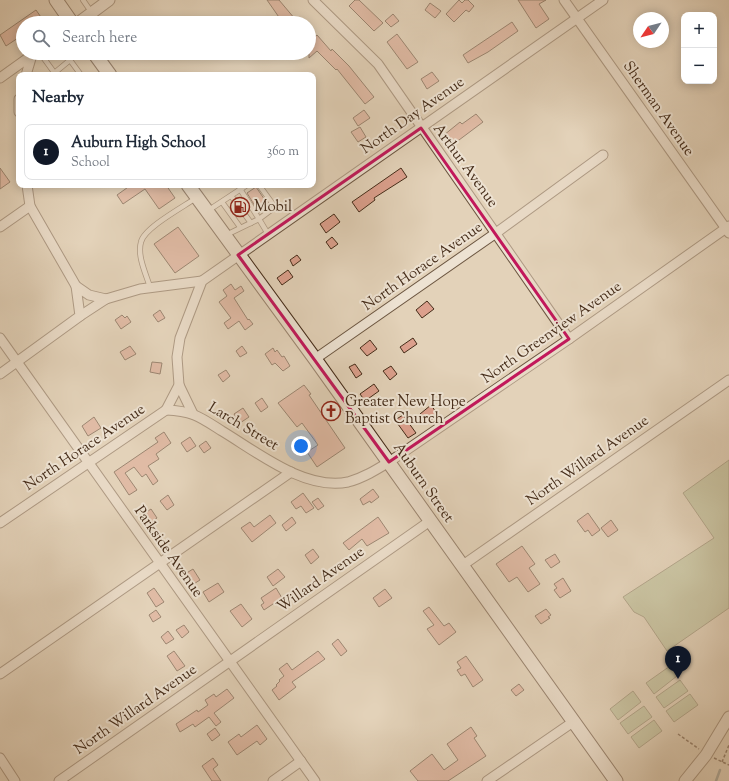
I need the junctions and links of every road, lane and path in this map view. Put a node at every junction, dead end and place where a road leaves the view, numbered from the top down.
1 (56, 0) edge
2 (83, 0) edge
3 (109, 0) edge
4 (564, 0) edge
5 (602, 0) edge
6 (316, 1) edge
7 (92, 13) junction
8 (67, 16) edge
9 (88, 16) edge
10 (577, 18) junction
11 (27, 60) edge
12 (33, 60) edge
13 (41, 60) edge
14 (70, 60) edge
15 (70, 60) edge
16 (99, 60) edge
17 (27, 72) edge
18 (52, 72) edge
19 (56, 72) edge
20 (78, 72) edge
21 (108, 72) edge
22 (0, 78) edge
23 (421, 128) junction
24 (603, 155) dead end
25 (27, 188) edge
26 (190, 188) edge
27 (261, 188) edge
28 (240, 189) joint
29 (231, 196) junction
30 (197, 197) junction
31 (222, 202) junction
32 (236, 202) dead end
33 (30, 206) junction
34 (207, 211) junction
35 (243, 212) dead end
36 (260, 219) junction
37 (250, 223) junction
38 (0, 227) edge
39 (240, 227) junction
40 (728, 229) edge
41 (496, 233) junction
42 (268, 234) junction
43 (225, 236) junction
44 (238, 255) junction
45 (202, 282) junction
46 (76, 286) junction
47 (150, 287) junction
48 (106, 299) junction
49 (80, 316) junction
50 (0, 338) edge
51 (569, 339) junction
52 (315, 359) junction
53 (17, 362) junction
54 (0, 374) edge
55 (729, 380) edge
56 (179, 385) junction
57 (166, 410) junction
58 (193, 414) junction
59 (389, 462) junction
60 (88, 464) junction
61 (291, 472) junction
62 (430, 521) junction
63 (0, 523) edge
64 (159, 563) junction
65 (463, 565) junction
66 (228, 661) junction
67 (0, 674) edge
68 (729, 717) edge
69 (573, 722) junction
70 (729, 745) edge
71 (0, 758) edge
72 (302, 761) junction
73 (729, 765) edge
74 (15, 781) edge
75 (59, 781) edge
76 (273, 781) edge
77 (315, 781) edge
78 (487, 781) edge
79 (616, 781) edge
80 (685, 781) edge

1 - 8 main road
2 - 7 lane
3 - 7 street
4 - 10 street, Sherman Avenue
5 - 10 street, North Day Avenue
6 - 23 street, Arthur Avenue
7 - 9 street
10 - 23 street, North Day Avenue
10 - 40 street, Sherman Avenue
11 - 22 street
12 - 17 street
13 - 18 lane
14 - 20 lane
15 - 19 lane
16 - 21 main road
23 - 41 street, Arthur Avenue
23 - 42 street, North Day Avenue
24 - 41 street, North Horace Avenue
25 - 33 street
26 - 30 main road, Auburn Street
27 - 36 lane
28 - 29 lane
28 - 36 lane
29 - 31 lane
29 - 32 lane
30 - 34 main road, Auburn Street
30 - 47 lane
31 - 34 lane
31 - 39 lane
33 - 38 street
33 - 46 street
34 - 43 main road, Auburn Street
35 - 37 lane
36 - 37 lane
36 - 42 lane
37 - 39 lane
39 - 43 lane
40 - 51 street, North Greenview Avenue
41 - 51 street, Arthur Avenue
41 - 52 street, North Horace Avenue
42 - 44 street, North Day Avenue
43 - 44 main road, Auburn Street
44 - 45 street
44 - 52 main road, Auburn Street
45 - 47 street
45 - 56 street, Larch Street
46 - 48 street
46 - 49 street
47 - 48 street
48 - 49 street
49 - 53 street
50 - 53 street, Parkside Avenue
51 - 59 street, North Greenview Avenue
52 - 59 main road, Auburn Street
53 - 54 street
53 - 60 street, Parkside Avenue
55 - 65 street, North Willard Avenue
56 - 57 street, Larch Street
56 - 58 street, Larch Street
57 - 58 street, Larch Street
57 - 60 street, North Horace Avenue
58 - 61 street, Larch Street
59 - 61 street, Larch Street
59 - 62 main road, Auburn Street
60 - 63 street, North Horace Avenue
60 - 64 street, Parkside Avenue
61 - 64 street
62 - 65 main road, Auburn Street
62 - 66 street, Willard Avenue
64 - 66 street, Parkside Avenue
64 - 67 street
65 - 69 main road, Auburn Street
66 - 72 street, Parkside Avenue
66 - 75 street, North Willard Avenue
68 - 80 street
69 - 78 street
69 - 79 main road, Auburn Street
70 - 73 path
71 - 74 street
72 - 76 street
72 - 77 street, Parkside Avenue

